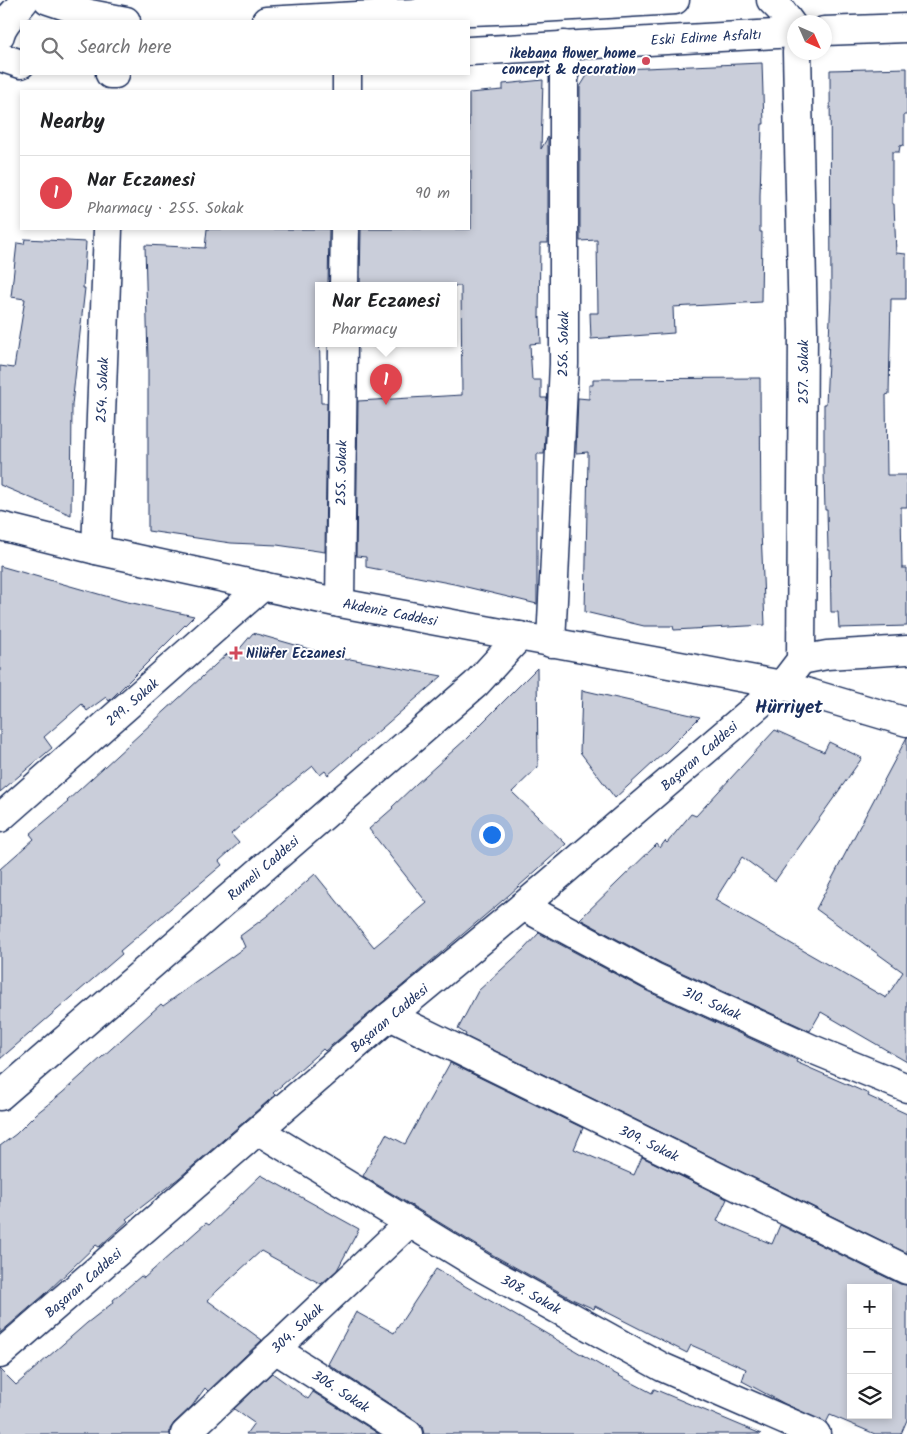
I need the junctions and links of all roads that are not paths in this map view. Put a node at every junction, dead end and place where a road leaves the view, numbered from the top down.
1 (25, 0) edge
2 (48, 0) edge
3 (675, 0) edge
4 (771, 0) edge
5 (787, 18) edge
6 (121, 20) edge
7 (284, 20) edge
8 (907, 28) edge
9 (832, 31) edge
10 (787, 33) edge
11 (0, 35) edge
12 (564, 44) junction
13 (470, 51) edge
14 (0, 56) edge
15 (797, 60) edge
16 (20, 64) edge
17 (114, 75) edge
18 (347, 75) edge
19 (113, 90) edge
20 (347, 90) edge
21 (108, 230) edge
22 (345, 230) edge
23 (344, 282) edge
24 (343, 347) edge
25 (1, 527) edge
26 (96, 550) junction
27 (263, 586) junction
28 (340, 603) junction
29 (520, 636) junction
30 (551, 643) junction
31 (907, 650) edge
32 (801, 660) junction
33 (782, 685) junction
34 (907, 722) edge
35 (0, 818) edge
36 (523, 906) junction
37 (390, 1016) junction
38 (907, 1088) edge
39 (0, 1096) edge
40 (259, 1131) junction
41 (409, 1223) junction
42 (907, 1270) edge
43 (274, 1349) junction
44 (0, 1354) edge
45 (185, 1434) edge
46 (408, 1434) edge
47 (816, 1434) edge

1 - 11 street
2 - 6 street
3 - 7 street
4 - 5 street
8 - 9 street
10 - 12 street, Eski Edirne Asfaltı
12 - 13 street, Eski Edirne Asfaltı
12 - 30 street, 256. Sokak
14 - 16 street
15 - 32 street, 257. Sokak
17 - 19 street
18 - 20 street
21 - 26 street, 254. Sokak
22 - 23 street
24 - 28 street, 255. Sokak
25 - 26 street, Akdeniz Caddesi
26 - 27 street, Akdeniz Caddesi
27 - 28 street, Akdeniz Caddesi
27 - 35 street, 299. Sokak
28 - 29 street, Akdeniz Caddesi
29 - 30 street, Akdeniz Caddesi
29 - 39 street, Rumeli Caddesi
30 - 33 street, Akdeniz Caddesi
31 - 32 street
32 - 33 street
33 - 34 street, Akdeniz Caddesi
33 - 36 street, Başaran Caddesi
36 - 37 street, Başaran Caddesi
36 - 38 street, 310. Sokak
37 - 40 street, Başaran Caddesi
37 - 42 street, 309. Sokak
40 - 41 street, 308. Sokak
40 - 44 street, Başaran Caddesi
41 - 43 street, 304. Sokak
41 - 47 street, 308. Sokak
43 - 45 street, 304. Sokak
43 - 46 street, 306. Sokak

